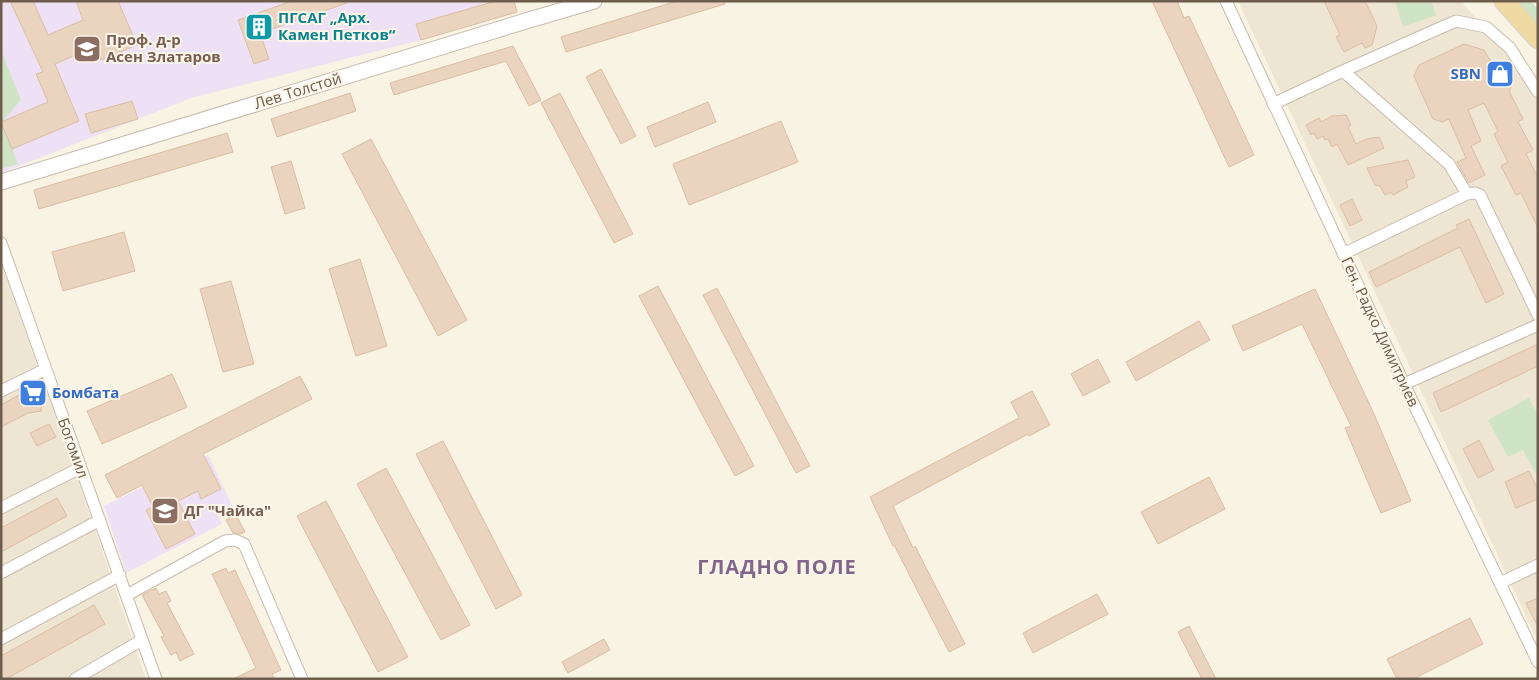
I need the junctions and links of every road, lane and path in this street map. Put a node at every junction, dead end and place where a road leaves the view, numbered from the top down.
1 (594, 1) edge
2 (1226, 1) edge
3 (1504, 1) edge
4 (1538, 39) edge
5 (1344, 70) junction
6 (1538, 92) edge
7 (1274, 104) junction
8 (1, 182) edge
9 (1467, 194) junction
10 (1, 243) edge
11 (1343, 254) junction
12 (1538, 315) edge
13 (1538, 325) edge
14 (46, 369) junction
15 (1404, 384) junction
16 (1, 391) edge
17 (80, 468) junction
18 (1, 508) edge
19 (100, 520) junction
20 (1538, 565) edge
21 (1, 573) edge
22 (120, 575) junction
23 (1500, 583) junction
24 (127, 595) junction
25 (1, 639) edge
26 (142, 640) junction
27 (1538, 662) edge
28 (75, 679) edge
29 (156, 679) edge
30 (302, 679) edge

1 - 8 street, Лев Толстой
2 - 7 street, Ген. Радко Димитриев
3 - 4 main road
5 - 6 street
5 - 7 street
5 - 9 street
7 - 11 street, Ген. Радко Димитриев
9 - 11 street
9 - 12 street
10 - 14 street, Богомил
11 - 15 street, Ген. Радко Димитриев
13 - 15 street
14 - 16 street
14 - 17 street, Богомил
15 - 23 street, Ген. Радко Димитриев
17 - 18 street
17 - 19 street, Богомил
19 - 21 street
19 - 22 street, Богомил
20 - 23 street
22 - 24 street, Богомил
22 - 25 street
23 - 27 street, Ген. Радко Димитриев
24 - 26 street, Богомил
24 - 30 street
26 - 28 street
26 - 29 street, Богомил

